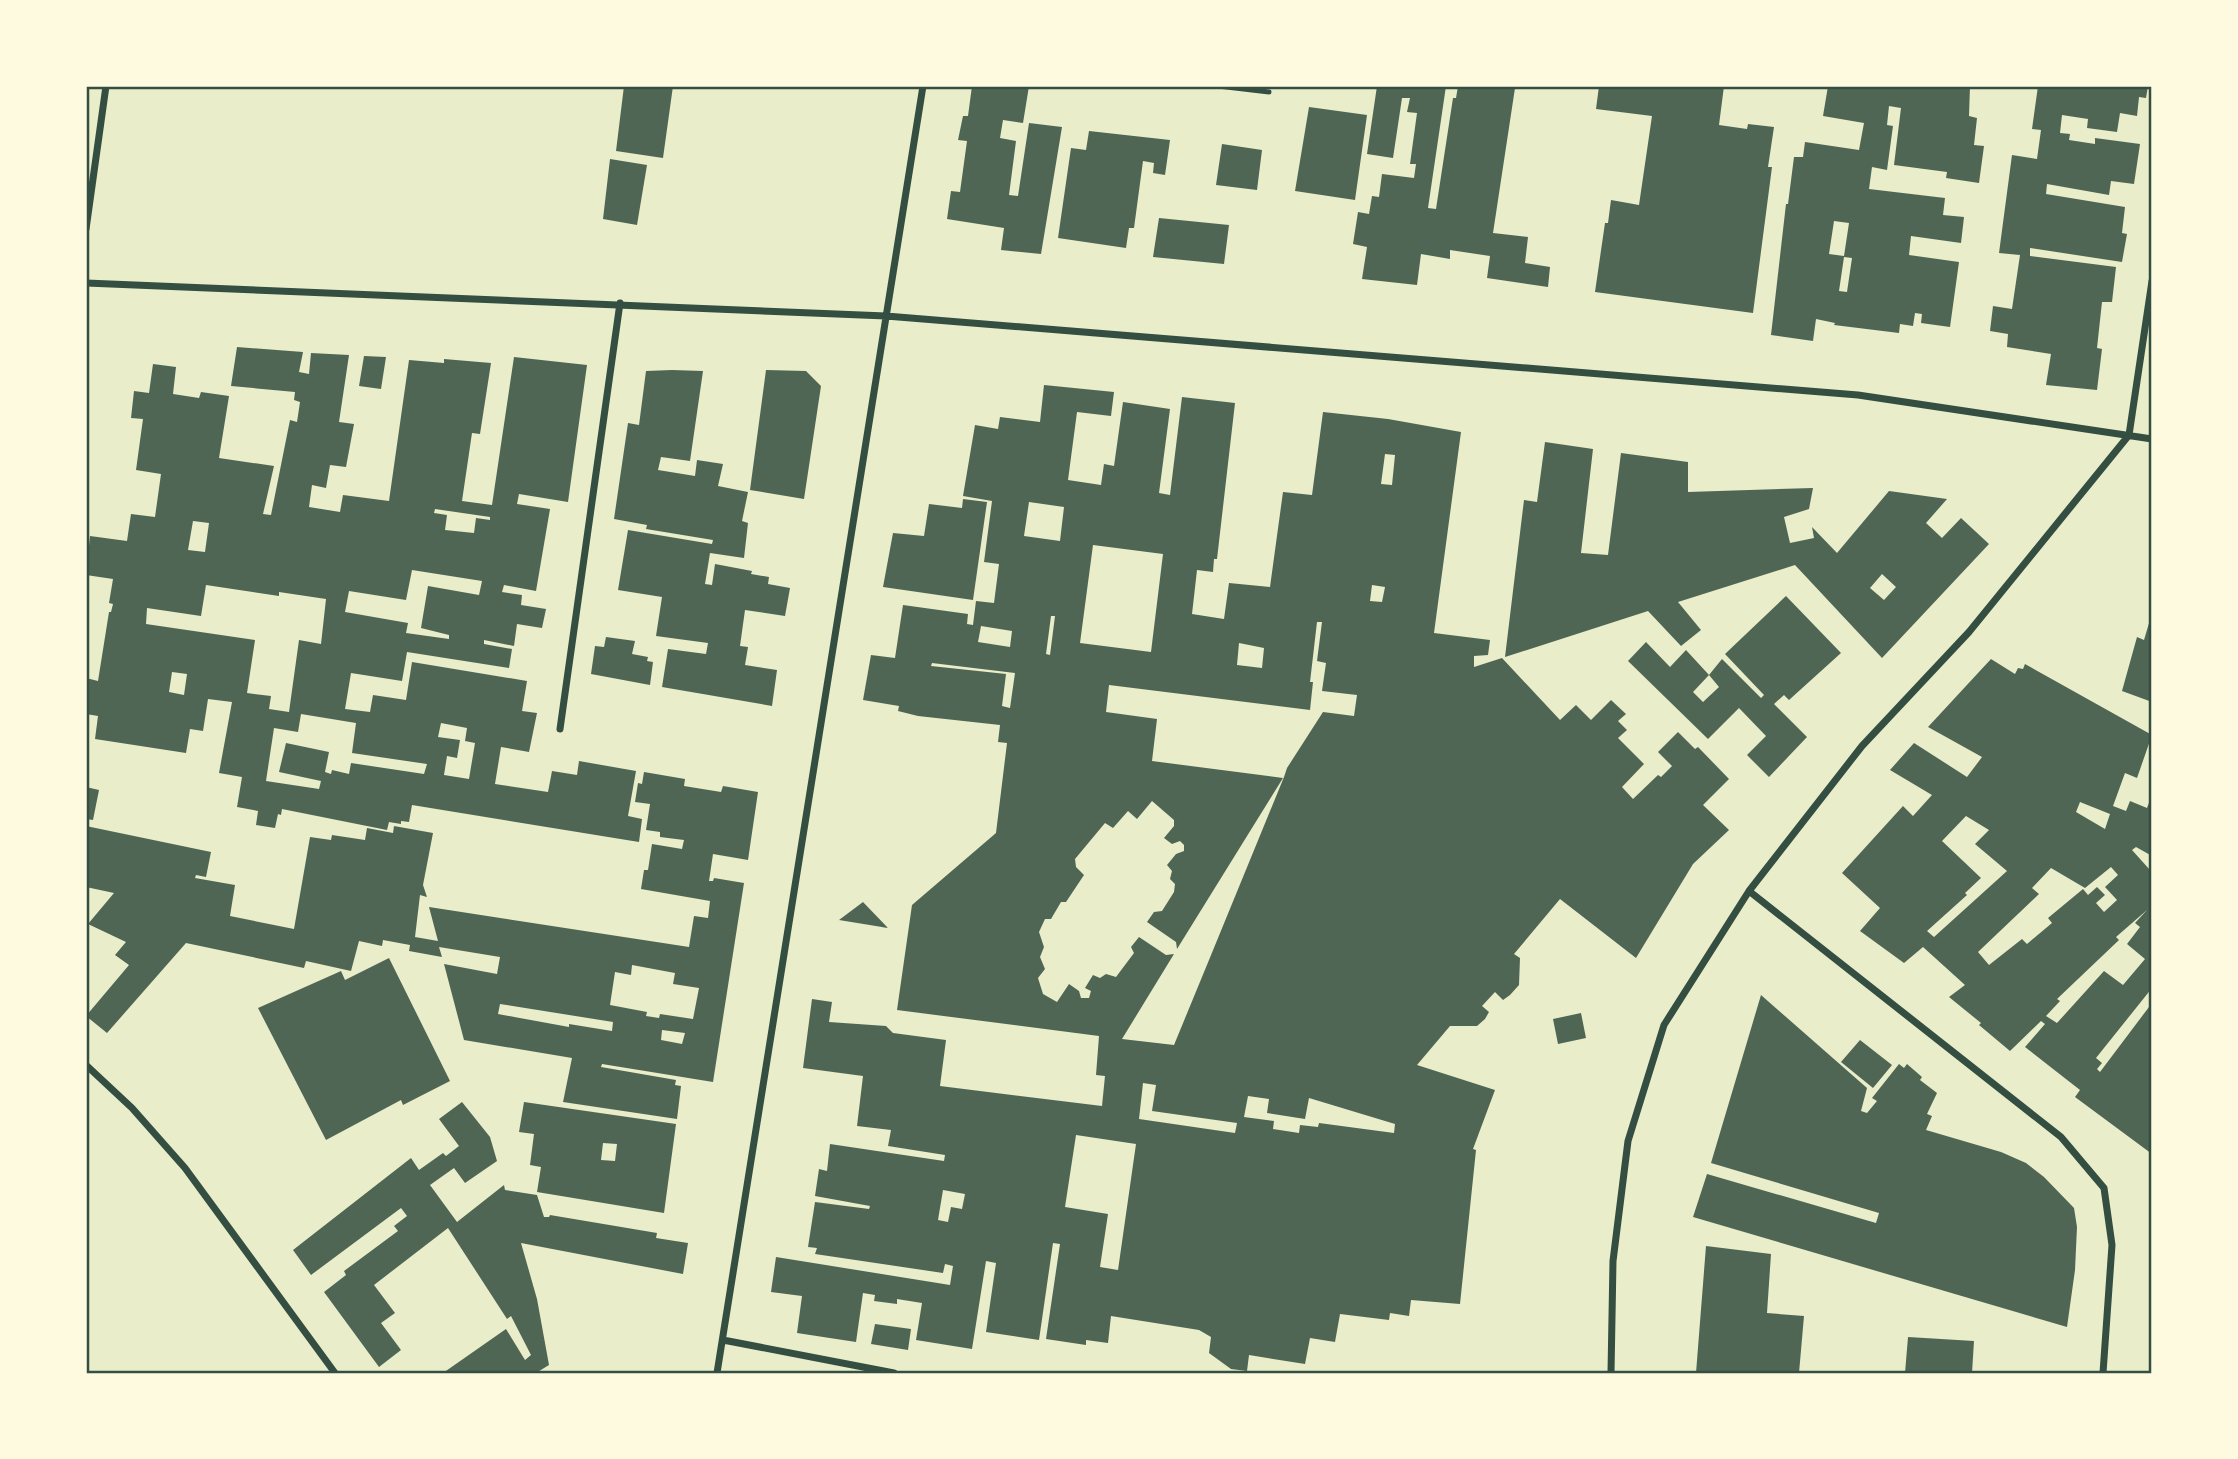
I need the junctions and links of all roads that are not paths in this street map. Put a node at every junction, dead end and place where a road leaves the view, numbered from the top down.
1 (106, 86) edge
2 (923, 86) edge
3 (1218, 86) edge
4 (1269, 92) dead end
5 (86, 229) edge
6 (2152, 281) edge
7 (86, 283) edge
8 (620, 303) junction
9 (886, 316) junction
10 (2129, 435) junction
11 (2152, 439) edge
12 (559, 729) dead end
13 (1749, 891) junction
14 (86, 1065) edge
15 (723, 1340) junction
16 (335, 1373) edge
17 (717, 1373) edge
18 (894, 1373) edge
19 (1611, 1373) edge
20 (2103, 1373) edge

1 - 5 street
2 - 9 street
3 - 4 lane
6 - 10 street
7 - 8 street
8 - 9 street
8 - 12 street
9 - 10 street
9 - 15 street
10 - 11 street
10 - 13 street
13 - 19 street
13 - 20 street
14 - 16 street
15 - 17 street
15 - 18 street

